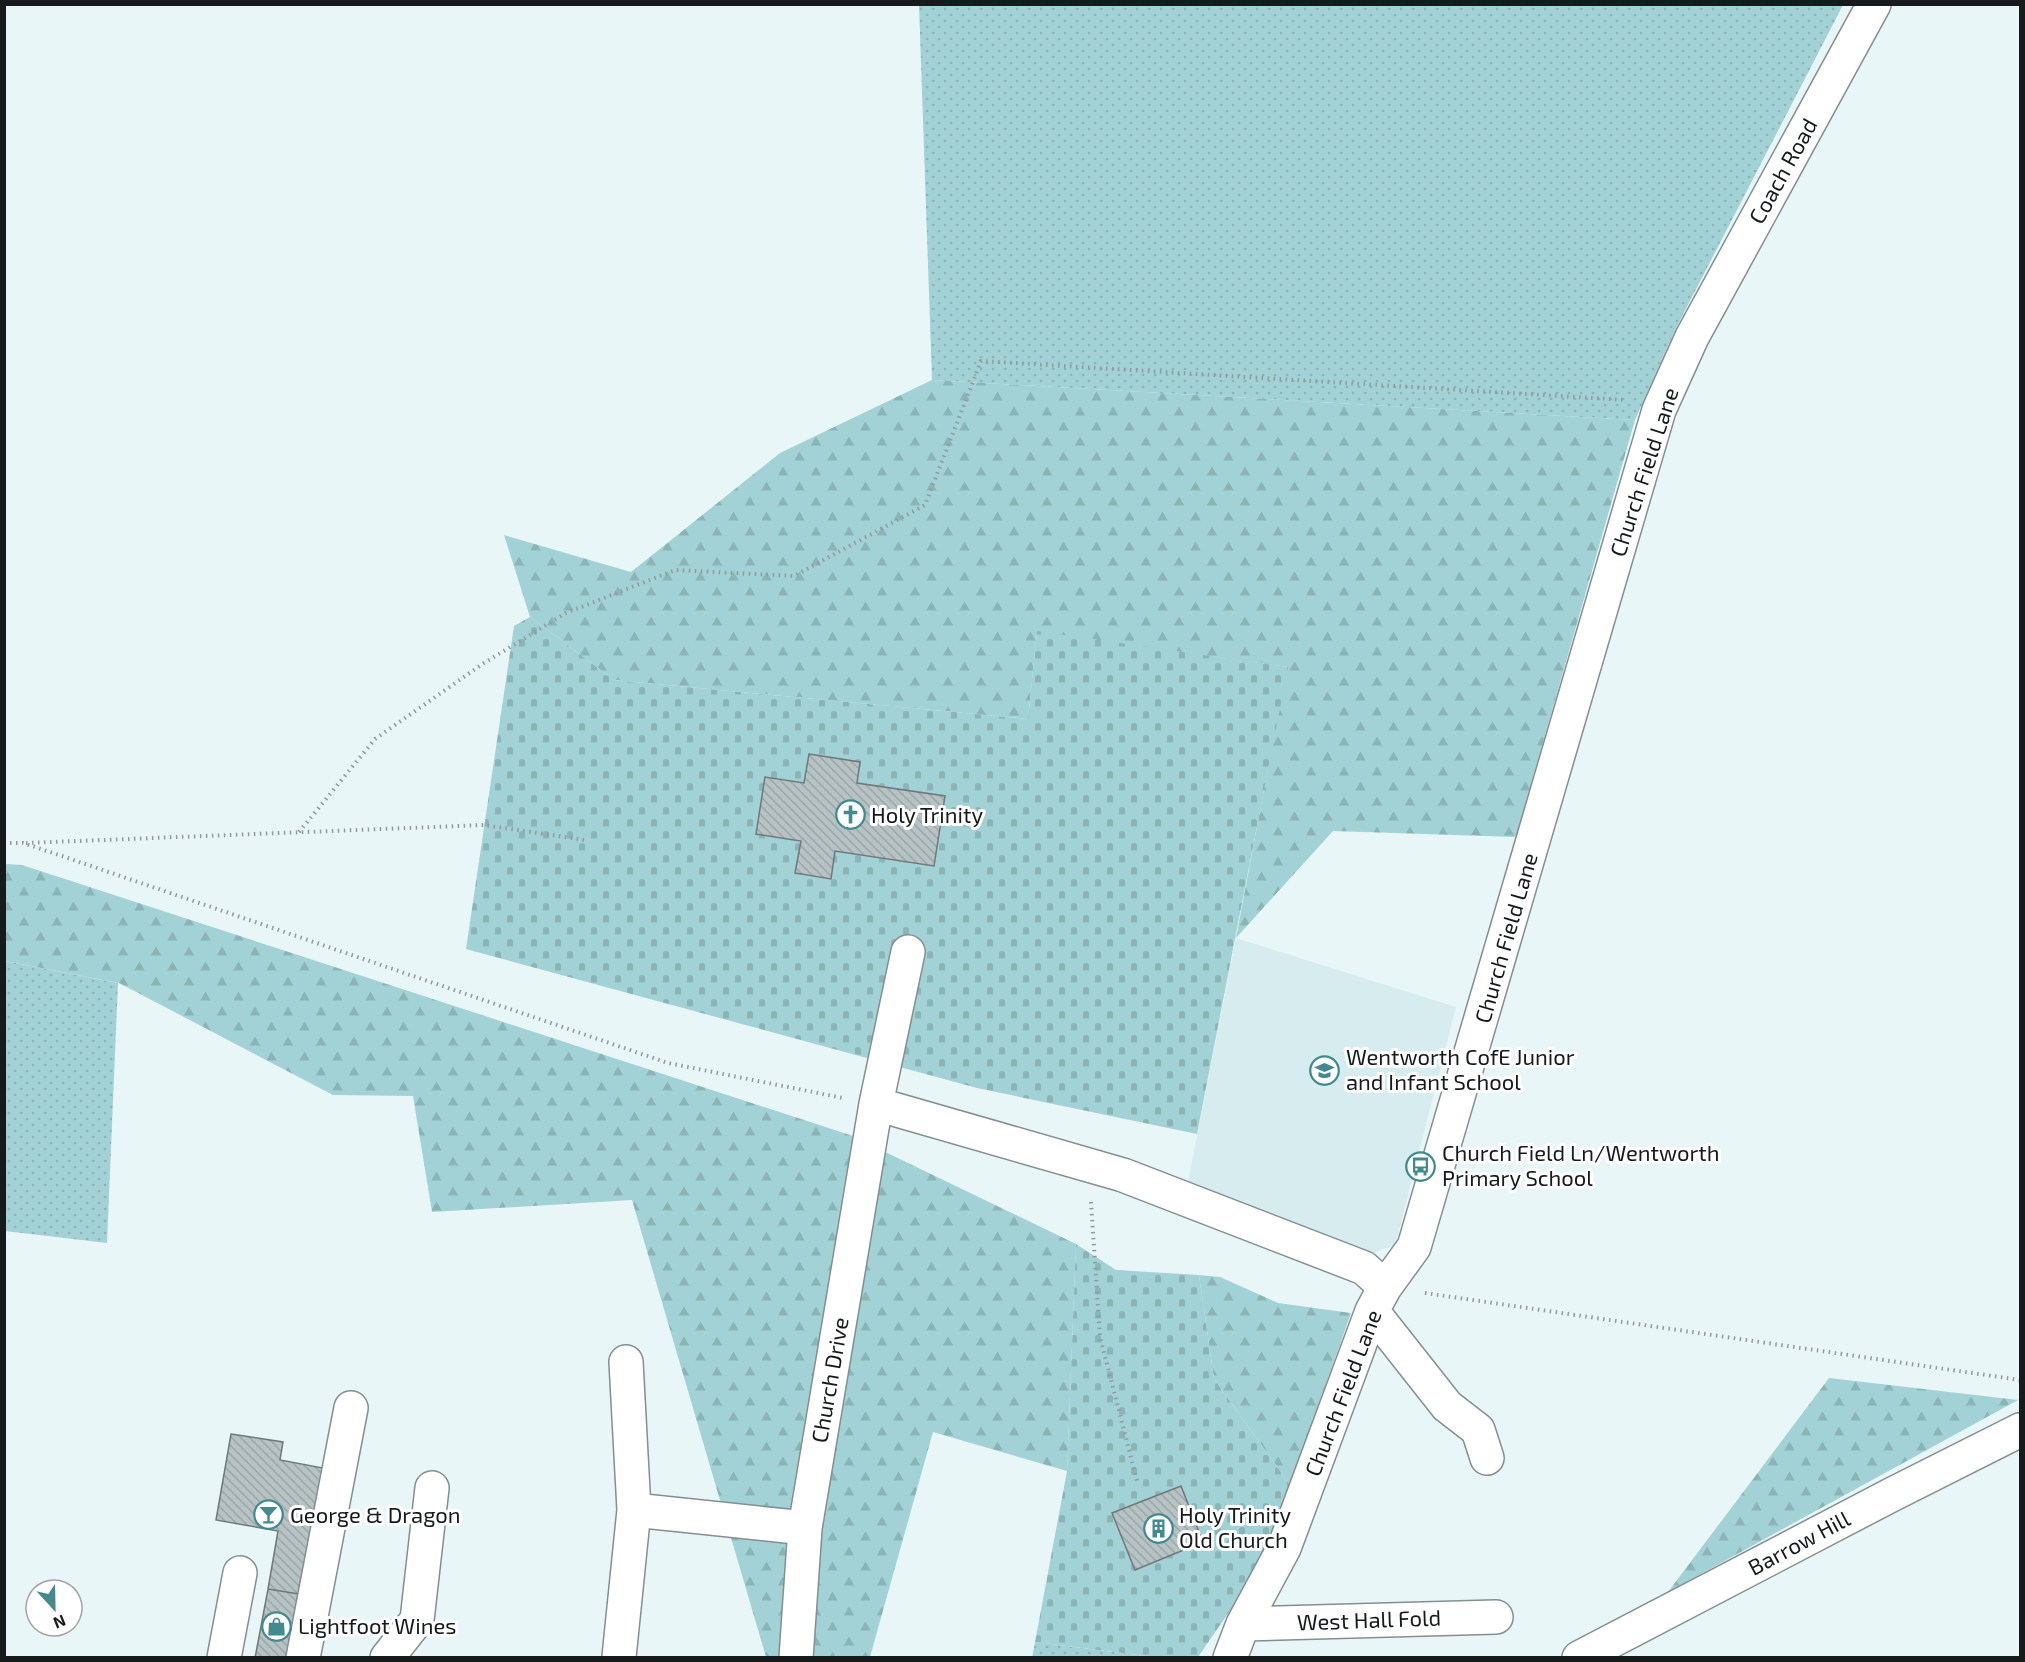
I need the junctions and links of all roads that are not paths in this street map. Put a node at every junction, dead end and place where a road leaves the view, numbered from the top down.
1 (1874, 4) edge
2 (1692, 337) joint
3 (908, 952) dead end
4 (876, 1104) junction
5 (1379, 1299) junction
6 (626, 1362) dead end
7 (351, 1408) dead end
8 (2020, 1430) edge
9 (1487, 1458) dead end
10 (432, 1488) dead end
11 (634, 1510) junction
12 (806, 1528) junction
13 (240, 1573) dead end
14 (1496, 1617) dead end
15 (1243, 1624) junction
16 (619, 1657) edge
17 (224, 1658) edge
18 (303, 1658) edge
19 (387, 1658) edge
20 (796, 1658) edge
21 (1230, 1658) edge
22 (1580, 1658) edge

1 - 2 street, Coach Road
2 - 5 street, Church Field Lane
3 - 4 street, Church Drive
4 - 5 street
4 - 12 street, Church Drive
5 - 9 street
5 - 15 street, Church Field Lane
6 - 11 street
7 - 18 street
8 - 22 street, Barrow Hill
10 - 19 street
11 - 12 street
11 - 16 street
12 - 20 street, Church Drive
13 - 17 street
14 - 15 street, West Hall Fold
15 - 21 street, Church Field Lane

